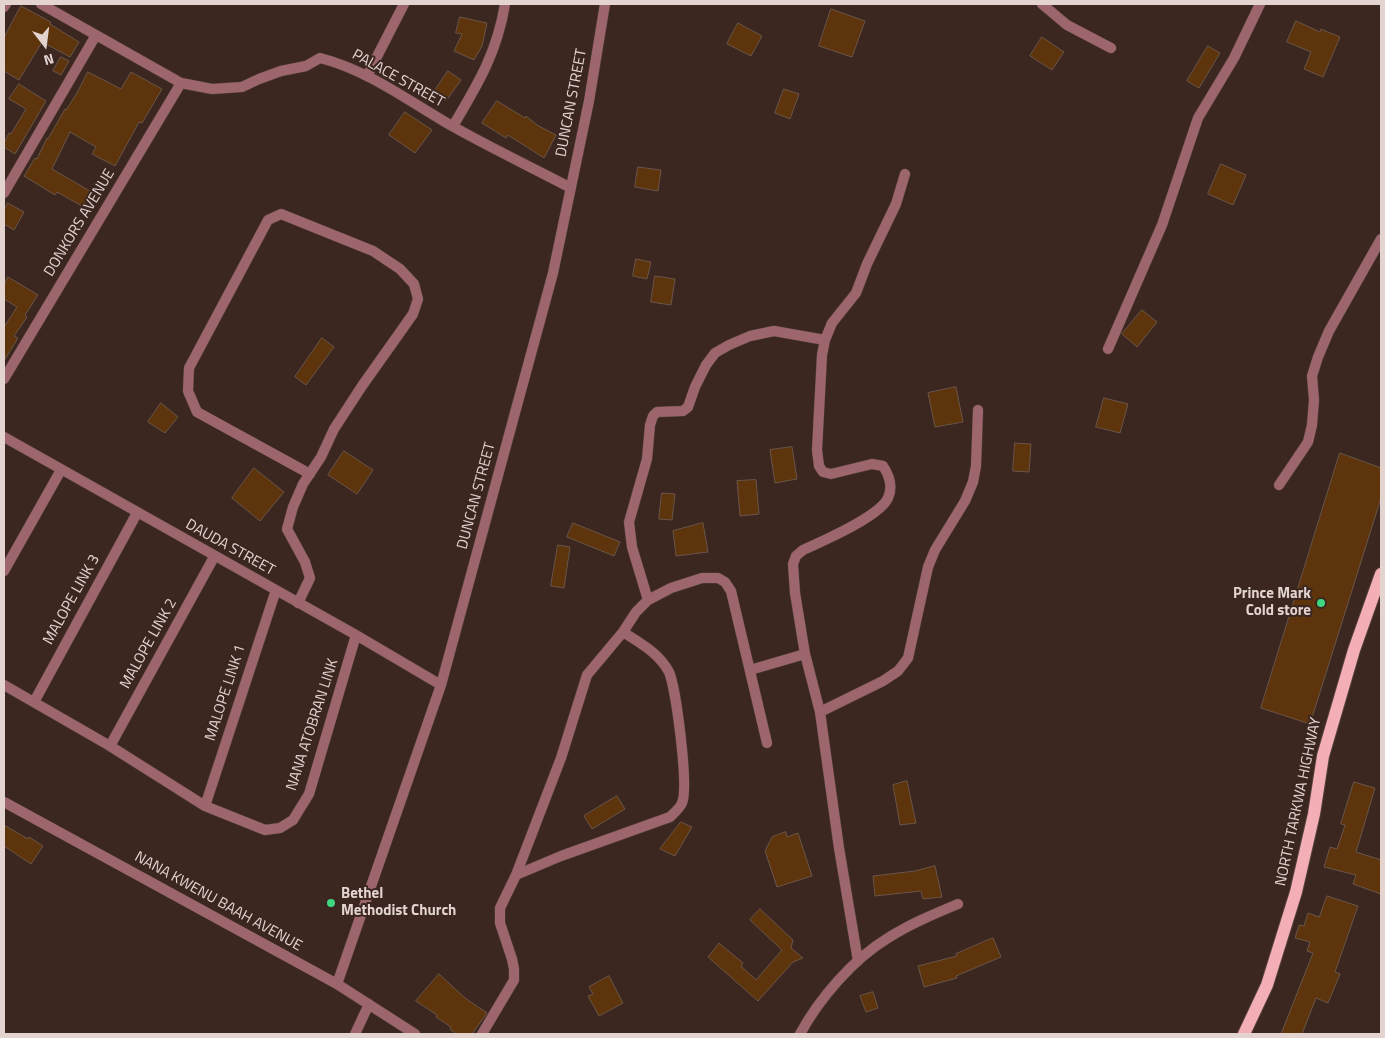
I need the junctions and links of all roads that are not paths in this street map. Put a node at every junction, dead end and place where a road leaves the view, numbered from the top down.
1 (6, 4) edge
2 (41, 4) edge
3 (404, 4) edge
4 (505, 4) edge
5 (605, 4) edge
6 (1042, 4) edge
7 (1260, 4) edge
8 (4, 7) edge
9 (96, 35) junction
10 (1111, 48) dead end
11 (366, 76) junction
12 (181, 83) junction
13 (453, 126) junction
14 (905, 174) dead end
15 (571, 188) junction
16 (4, 193) edge
17 (1381, 239) edge
18 (825, 340) junction
19 (1108, 349) dead end
20 (4, 379) edge
21 (978, 410) dead end
22 (4, 437) edge
23 (61, 470) junction
24 (310, 474) junction
25 (1279, 485) dead end
26 (137, 513) junction
27 (214, 557) junction
28 (7, 558) edge
29 (4, 571) edge
30 (1381, 574) edge
31 (276, 590) junction
32 (648, 600) junction
33 (298, 602) junction
34 (623, 632) junction
35 (356, 635) junction
36 (805, 654) junction
37 (750, 670) junction
38 (4, 685) edge
39 (441, 685) junction
40 (34, 702) junction
41 (820, 712) junction
42 (767, 743) dead end
43 (110, 746) junction
44 (4, 802) edge
45 (205, 806) junction
46 (516, 874) junction
47 (958, 904) dead end
48 (858, 961) junction
49 (337, 984) junction
50 (369, 1004) junction
51 (356, 1034) edge
52 (415, 1034) edge
53 (482, 1034) edge
54 (800, 1034) edge
55 (1244, 1034) edge

1 - 8 street
2 - 9 street, PALACE STREET
3 - 11 street
4 - 13 street
5 - 15 street, DUNCAN STREET
6 - 10 street
7 - 19 street
9 - 12 street, PALACE STREET
9 - 16 street
11 - 12 street, PALACE STREET
11 - 13 street, PALACE STREET
12 - 20 street, DONKORS AVENUE
13 - 15 street, PALACE STREET
14 - 18 street
15 - 39 street, DUNCAN STREET
17 - 25 street
18 - 32 street
18 - 36 street
21 - 41 street
22 - 23 street, DAUDA STREET
23 - 26 street, DAUDA STREET
23 - 28 street
24 - 24 street
24 - 33 street
26 - 27 street, DAUDA STREET
26 - 40 street, MALOPE LINK 3
27 - 31 street, DAUDA STREET
27 - 43 street, MALOPE LINK 2
28 - 29 street
30 - 55 main road, NORTH TARKWA HIGHWAY
31 - 33 street, DAUDA STREET
31 - 45 street, MALOPE LINK 1
32 - 34 street
32 - 37 street
33 - 35 street, DAUDA STREET
34 - 46 street
34 - 46 street
35 - 39 street, DAUDA STREET
35 - 45 street, NANA ATOBRAN LINK
36 - 37 street
36 - 41 street
37 - 42 street
38 - 40 street
39 - 49 street, DUNCAN STREET
40 - 43 street
41 - 48 street
43 - 45 street
44 - 49 street, NANA KWENU BAAH AVENUE
46 - 53 street
47 - 48 street
48 - 54 street
49 - 50 street, NANA KWENU BAAH AVENUE
50 - 51 street
50 - 52 street, NANA KWENU BAAH AVENUE

